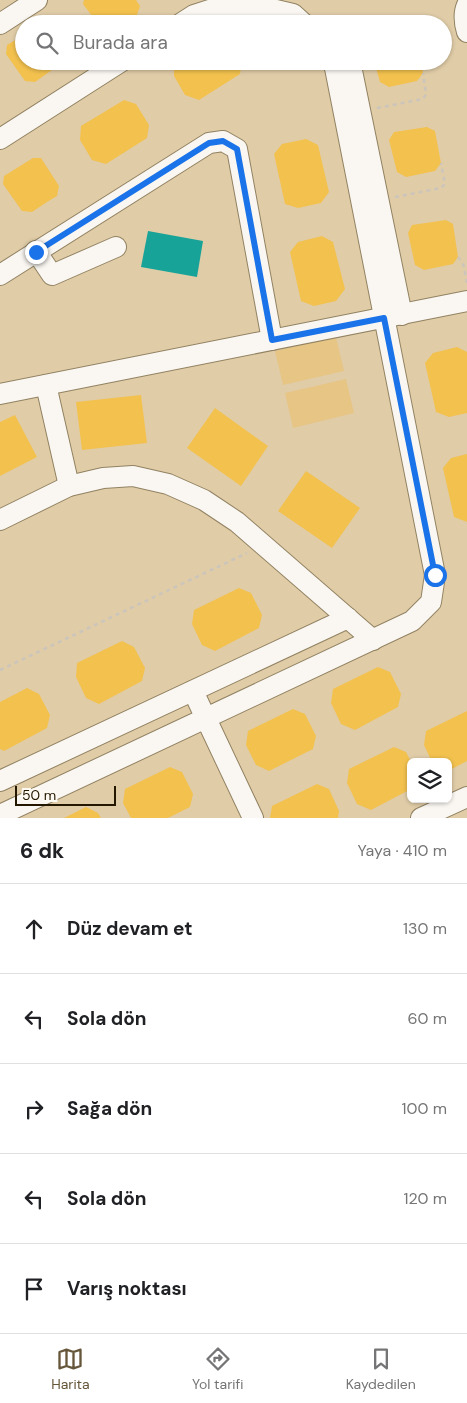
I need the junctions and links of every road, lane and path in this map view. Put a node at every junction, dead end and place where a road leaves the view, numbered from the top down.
1 (37, 0) edge
2 (255, 2) edge
3 (467, 5) edge
4 (194, 15) edge
5 (294, 15) edge
6 (0, 24) edge
7 (467, 32) edge
8 (108, 70) edge
9 (336, 70) edge
10 (352, 70) edge
11 (423, 73) dead end
12 (361, 111) junction
13 (0, 139) edge
14 (440, 163) dead end
15 (379, 199) junction
16 (116, 247) dead end
17 (36, 252) junction
18 (458, 257) dead end
19 (0, 274) edge
20 (467, 284) edge
21 (467, 301) edge
22 (393, 316) junction
23 (272, 340) junction
24 (46, 385) junction
25 (0, 394) edge
26 (69, 486) junction
27 (0, 520) edge
28 (264, 545) junction
29 (348, 618) junction
30 (373, 640) junction
31 (0, 670) edge
32 (193, 691) junction
33 (206, 718) junction
34 (0, 781) edge
35 (467, 797) edge
36 (0, 815) edge
37 (253, 818) edge
38 (421, 818) edge

1 - 6 street
2 - 4 street
2 - 5 street
3 - 7 street
8 - 13 street
9 - 22 street
10 - 12 street
11 - 12 path
12 - 15 street
14 - 15 path
15 - 22 street
16 - 17 street
17 - 19 street
17 - 23 street
18 - 20 path
21 - 22 street
22 - 23 street
22 - 30 street
23 - 24 street
24 - 25 street
24 - 26 street
26 - 27 street
26 - 28 street
28 - 29 street
28 - 31 path
29 - 30 street
29 - 32 street
30 - 33 street
32 - 33 street
32 - 34 street
33 - 36 street
33 - 37 street
35 - 38 street

